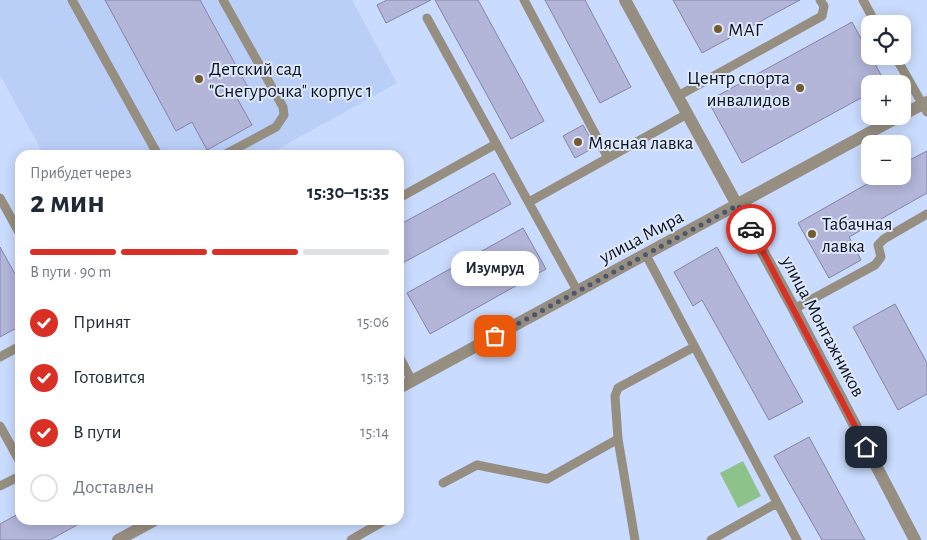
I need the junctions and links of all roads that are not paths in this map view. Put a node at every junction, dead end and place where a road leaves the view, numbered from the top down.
1 (72, 0) edge
2 (223, 0) edge
3 (524, 0) edge
4 (626, 0) edge
5 (820, 0) edge
6 (863, 0) edge
7 (871, 15) edge
8 (427, 18) dead end
9 (900, 65) edge
10 (678, 96) junction
11 (925, 106) edge
12 (911, 112) edge
13 (687, 114) junction
14 (885, 125) edge
15 (496, 144) junction
16 (155, 150) edge
17 (233, 150) edge
18 (608, 158) junction
19 (404, 195) edge
20 (0, 198) edge
21 (529, 202) junction
22 (738, 205) junction
23 (927, 214) edge
24 (15, 225) edge
25 (646, 255) junction
26 (578, 292) junction
27 (794, 309) junction
28 (694, 347) junction
29 (15, 349) edge
30 (0, 357) edge
31 (404, 366) edge
32 (412, 381) junction
33 (404, 385) edge
34 (0, 426) edge
35 (618, 439) junction
36 (15, 453) edge
37 (15, 478) edge
38 (443, 483) dead end
39 (0, 486) edge
40 (777, 503) junction
41 (145, 525) edge
42 (377, 525) edge
43 (118, 540) edge
44 (351, 540) edge
45 (635, 540) edge
46 (710, 540) edge
47 (797, 540) edge
48 (915, 540) edge

1 - 16 lane
2 - 17 lane
3 - 18 lane
4 - 10 street, улица Монтажников
5 - 10 lane
6 - 7 lane
8 - 15 lane
9 - 11 lane
10 - 13 street, улица Монтажников
11 - 12 street, улица Мира
13 - 18 lane
13 - 22 street, улица Монтажников
14 - 22 street, улица Мира
15 - 19 lane
15 - 21 lane
18 - 21 lane
20 - 24 lane
21 - 26 lane
22 - 25 street, улица Мира
22 - 27 street, улица Монтажников
23 - 27 lane
25 - 26 street, улица Мира
25 - 28 lane
26 - 32 street, улица Мира
27 - 48 street, улица Монтажников
28 - 35 lane
28 - 40 lane
29 - 30 lane
31 - 32 lane
32 - 33 street, улица Мира
34 - 36 lane
35 - 38 lane
35 - 45 lane
37 - 39 lane
40 - 46 lane
40 - 47 lane
41 - 43 street
42 - 44 lane

